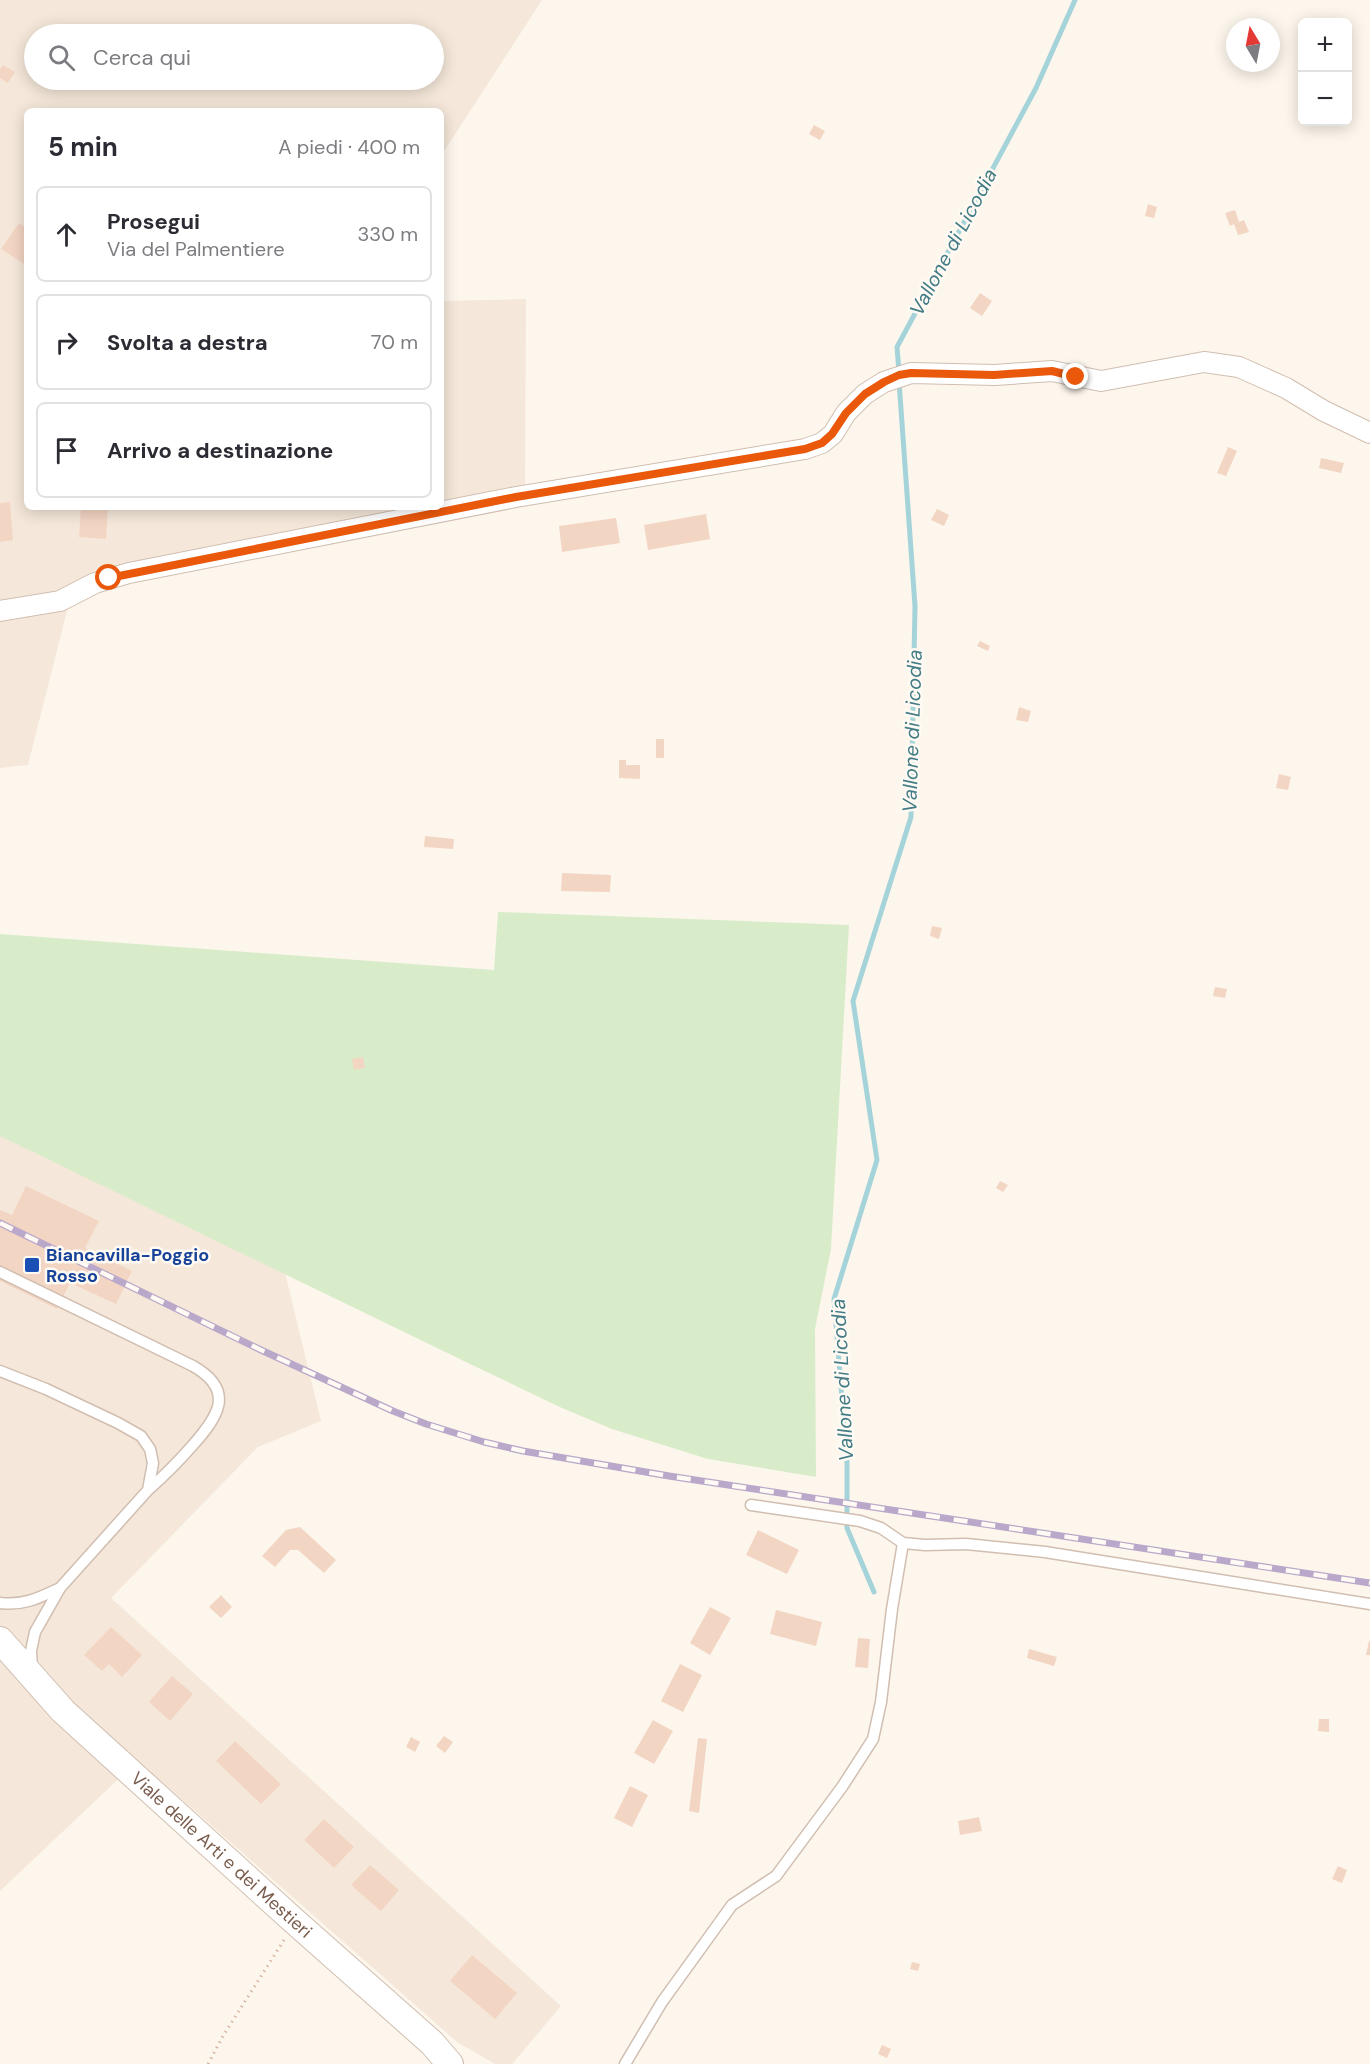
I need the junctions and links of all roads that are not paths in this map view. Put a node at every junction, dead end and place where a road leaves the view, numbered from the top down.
1 (1370, 432) edge
2 (0, 611) edge
3 (0, 1272) edge
4 (0, 1371) edge
5 (148, 1490) junction
6 (751, 1505) dead end
7 (903, 1543) junction
8 (60, 1588) junction
9 (0, 1603) edge
10 (1370, 1604) edge
11 (0, 1640) edge
12 (32, 1677) junction
13 (450, 2064) edge
14 (625, 2064) edge

1 - 2 street
3 - 5 lane
4 - 5 lane
5 - 8 lane
6 - 7 lane
7 - 10 lane
7 - 14 lane
8 - 9 lane
8 - 12 lane
11 - 12 street, Viale delle Arti e dei Mestieri
12 - 13 street, Viale delle Arti e dei Mestieri

